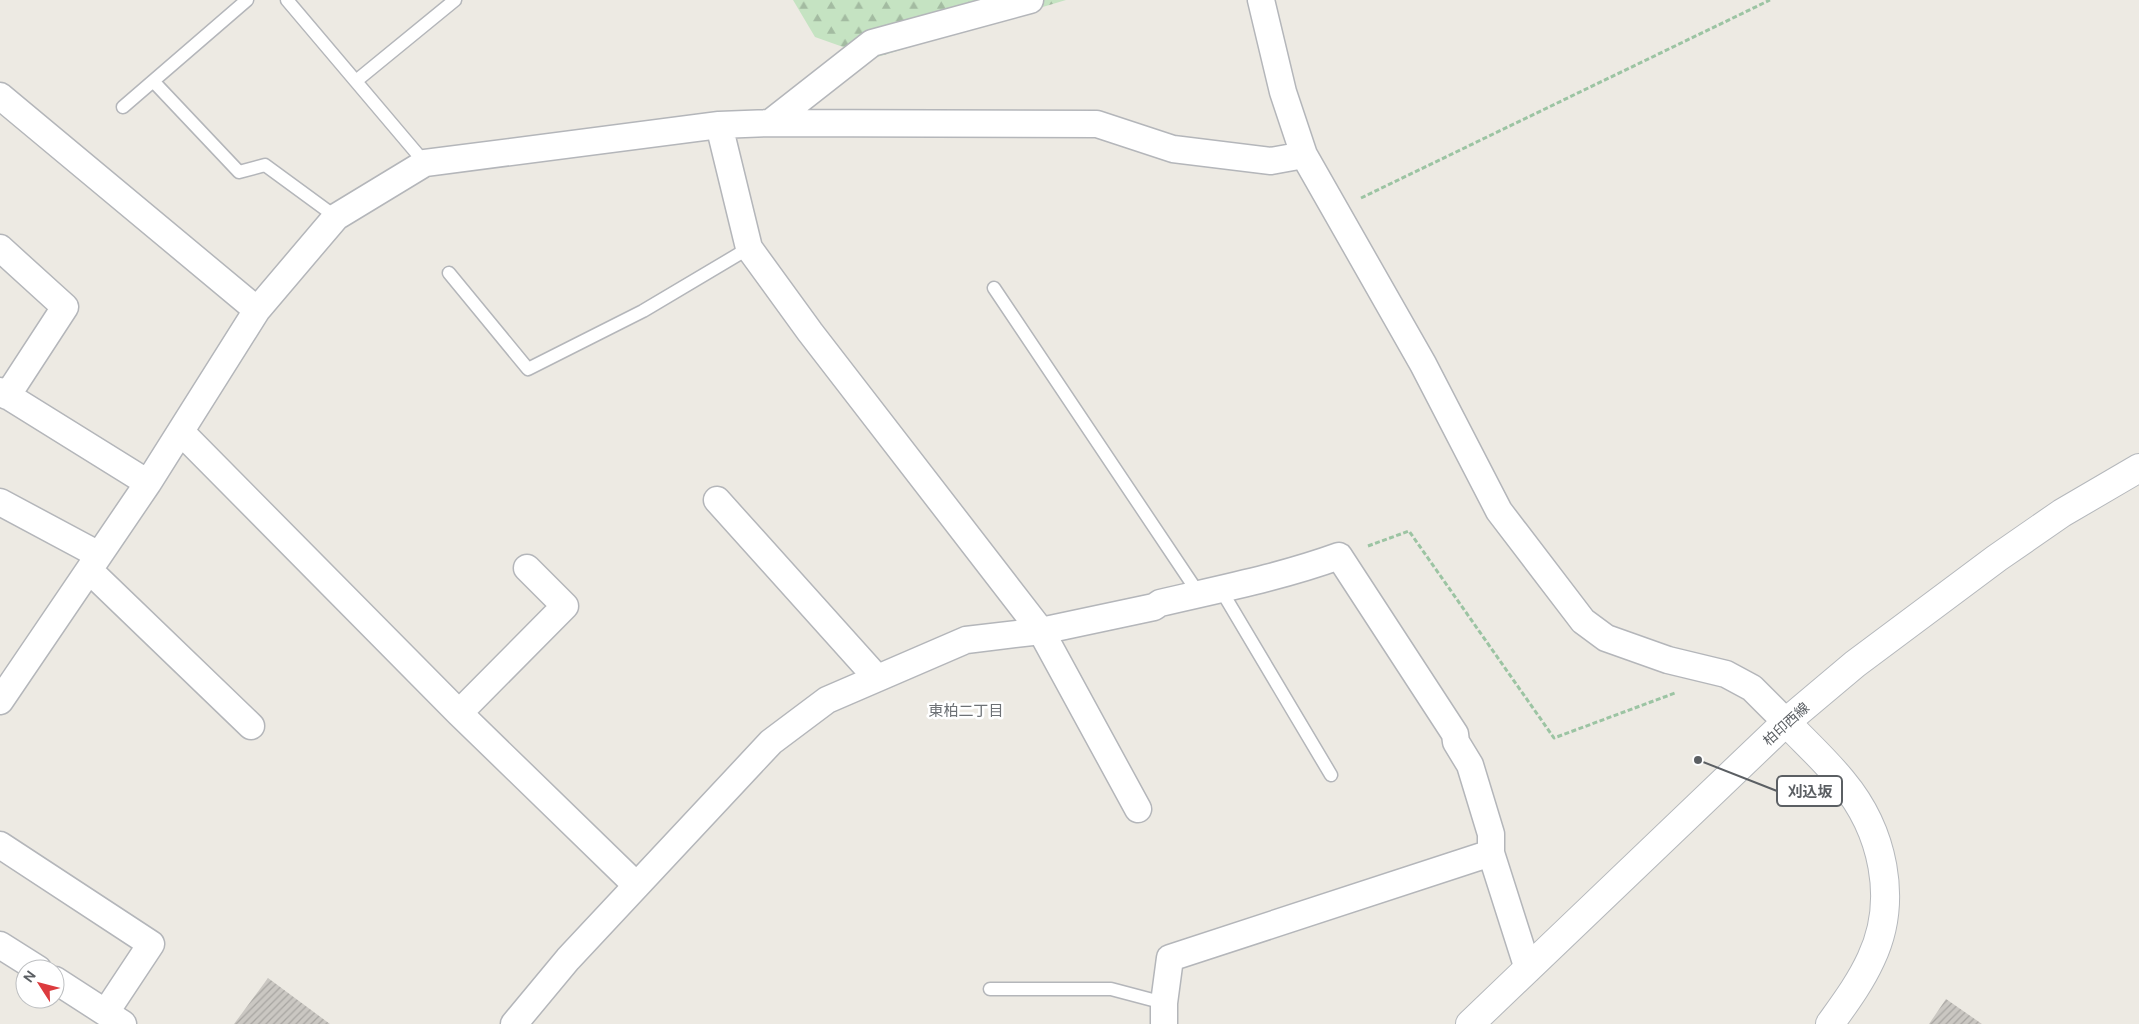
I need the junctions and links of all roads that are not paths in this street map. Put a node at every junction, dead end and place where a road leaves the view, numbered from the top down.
1 (247, 0) edge
2 (286, 0) edge
3 (455, 0) edge
4 (1030, 0) edge
5 (1261, 0) edge
6 (153, 81) junction
7 (356, 81) junction
8 (0, 96) edge
9 (123, 107) dead end
10 (770, 123) junction
11 (719, 125) junction
12 (1304, 155) junction
13 (425, 163) junction
14 (336, 217) junction
15 (0, 248) edge
16 (749, 248) junction
17 (449, 273) dead end
18 (994, 288) dead end
19 (257, 310) junction
20 (3, 393) edge
21 (181, 432) junction
22 (2139, 468) edge
23 (148, 484) junction
24 (717, 500) dead end
25 (0, 502) edge
26 (94, 563) junction
27 (527, 568) dead end
28 (1210, 592) junction
29 (1041, 631) junction
30 (877, 678) junction
31 (0, 701) edge
32 (459, 712) junction
33 (1786, 722) junction
34 (251, 726) dead end
35 (1331, 775) dead end
36 (1138, 809) dead end
37 (0, 845) edge
38 (1490, 853) junction
39 (636, 886) junction
40 (0, 945) edge
41 (22, 959) edge
42 (1528, 969) junction
43 (65, 986) edge
44 (990, 989) dead end
45 (1164, 1014) edge
46 (115, 1018) edge
47 (514, 1024) edge
48 (1470, 1024) edge
49 (1830, 1024) edge

1 - 6 lane
2 - 7 lane
3 - 7 lane
4 - 10 street
5 - 12 street
6 - 9 lane
6 - 14 lane
7 - 13 lane
8 - 19 street
10 - 11 street
10 - 12 street
11 - 13 street
11 - 16 street
12 - 33 street
13 - 14 street
14 - 19 street
15 - 20 street
16 - 17 lane
16 - 29 street
18 - 28 lane
19 - 21 street
20 - 23 street
21 - 23 street
21 - 32 street
22 - 33 main road, 柏印西線
23 - 26 street
24 - 30 street
25 - 26 street
26 - 31 street
26 - 34 street
27 - 32 street
28 - 29 street
28 - 35 lane
28 - 38 street
29 - 30 street
29 - 36 street
30 - 39 street
32 - 39 street
33 - 42 main road, 柏印西線
33 - 49 main road
37 - 46 street
38 - 42 street
38 - 45 street
39 - 47 street
40 - 41 street
42 - 48 main road, 柏印西線
43 - 46 street
44 - 45 lane

